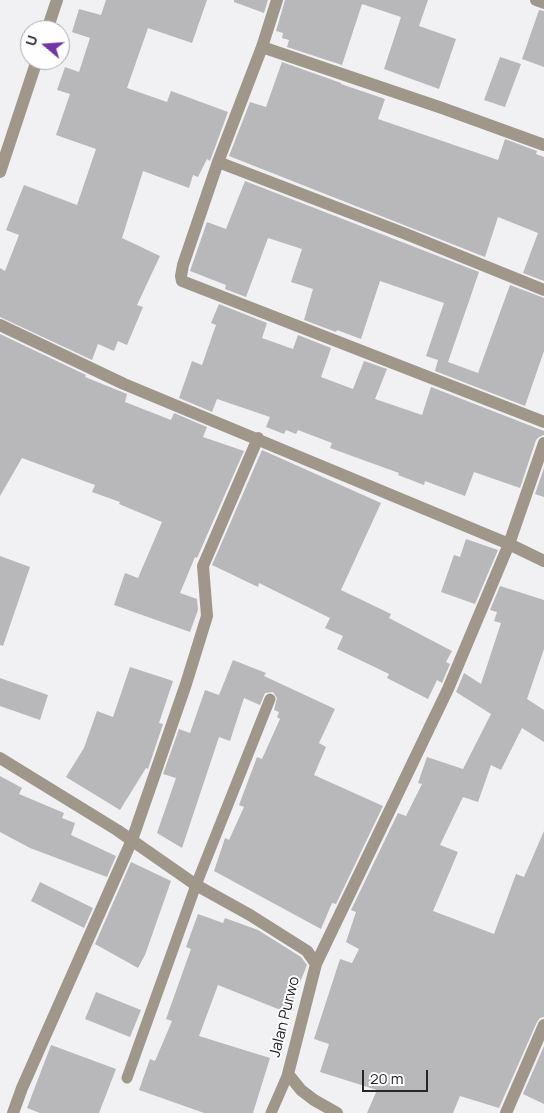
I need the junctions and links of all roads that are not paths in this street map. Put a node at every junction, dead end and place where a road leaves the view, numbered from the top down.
1 (57, 0) edge
2 (278, 0) edge
3 (536, 0) edge
4 (544, 3) edge
5 (50, 20) edge
6 (262, 47) junction
7 (34, 70) edge
8 (544, 145) edge
9 (218, 162) junction
10 (0, 172) edge
11 (544, 290) edge
12 (0, 325) edge
13 (544, 422) edge
14 (258, 438) junction
15 (544, 443) edge
16 (509, 544) junction
17 (544, 561) edge
18 (270, 699) dead end
19 (0, 758) edge
20 (132, 840) junction
21 (196, 885) junction
22 (316, 964) junction
23 (544, 1025) edge
24 (288, 1074) junction
25 (127, 1078) dead end
26 (13, 1113) edge
27 (270, 1113) edge
28 (337, 1113) edge
29 (506, 1113) edge

1 - 5 street
2 - 6 street
3 - 4 street
6 - 8 street
6 - 9 street
7 - 10 street
9 - 11 street
9 - 13 street
12 - 14 street
14 - 16 street
14 - 20 street
15 - 16 street, Jalan Purwo
16 - 17 street
16 - 22 street, Jalan Purwo
18 - 21 lane
19 - 20 street
20 - 21 street
20 - 26 street
21 - 22 street
21 - 25 lane
22 - 24 street, Jalan Purwo
23 - 29 street
24 - 27 lane
24 - 28 street, Jalan Purwo

